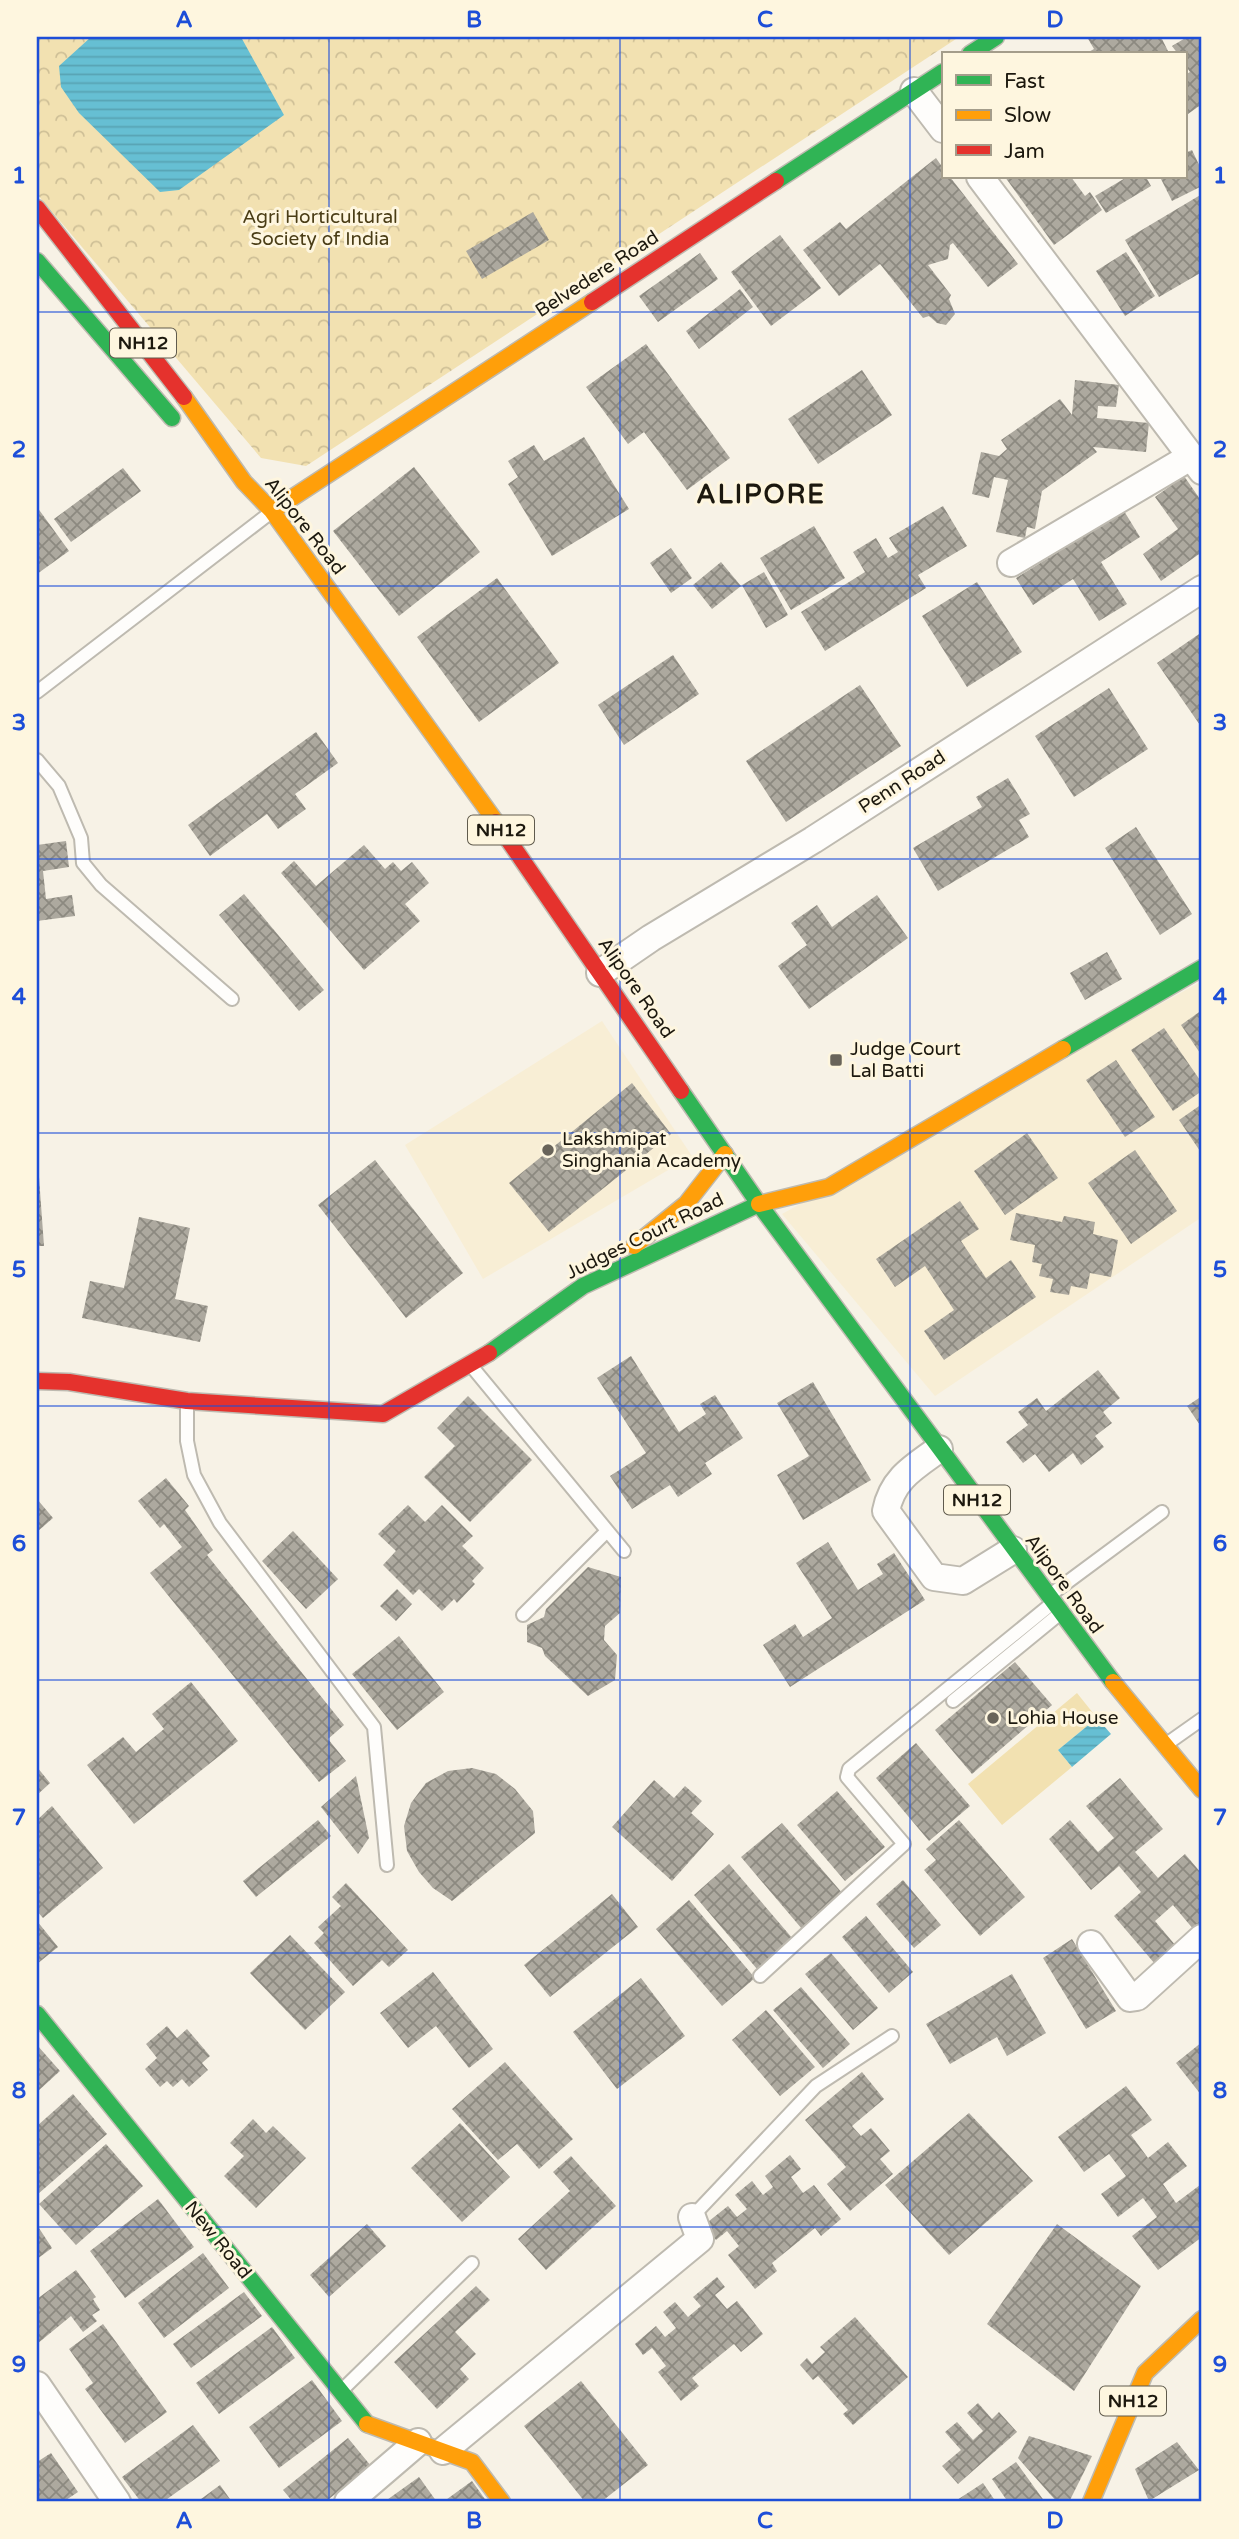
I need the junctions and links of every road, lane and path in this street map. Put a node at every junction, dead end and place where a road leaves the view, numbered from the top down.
1 (996, 37) edge
2 (973, 52) edge
3 (942, 73) edge
4 (914, 91) junction
5 (942, 128) edge
6 (981, 178) edge
7 (37, 208) edge
8 (37, 261) edge
9 (182, 430) dead end
10 (201, 448) dead end
11 (1197, 463) edge
12 (244, 482) junction
13 (272, 511) junction
14 (1011, 564) dead end
15 (1202, 589) edge
16 (37, 692) edge
17 (40, 770) edge
18 (1202, 968) edge
19 (600, 973) junction
20 (232, 999) dead end
21 (725, 1154) junction
22 (759, 1203) junction
23 (583, 1286) junction
24 (472, 1365) junction
25 (37, 1381) edge
26 (187, 1401) junction
27 (939, 1450) junction
28 (1162, 1512) dead end
29 (607, 1531) junction
30 (1013, 1550) junction
31 (624, 1551) dead end
32 (1053, 1605) junction
33 (523, 1615) dead end
34 (953, 1701) dead end
35 (1202, 1719) edge
36 (1165, 1746) junction
37 (1202, 1790) edge
38 (387, 1865) dead end
39 (1202, 1938) edge
40 (1091, 1944) dead end
41 (761, 1976) dead end
42 (37, 2014) edge
43 (892, 2036) dead end
44 (692, 2217) joint
45 (472, 2263) dead end
46 (1202, 2319) edge
47 (37, 2385) edge
48 (340, 2392) junction
49 (418, 2442) junction
50 (443, 2451) junction
51 (117, 2502) edge
52 (348, 2502) edge
53 (502, 2502) edge
54 (1091, 2502) edge

1 - 2 main road
3 - 4 main road, Belvedere Road
4 - 5 street
4 - 13 main road, Belvedere Road
6 - 11 street
7 - 12 main road, Alipore Road / NH12
8 - 9 main road, NH12
10 - 12 main road, NH12
11 - 14 street
12 - 13 main road, Alipore Road / NH12
13 - 16 lane
13 - 19 main road, Alipore Road / NH12
15 - 19 street, Penn Road
17 - 20 lane
18 - 22 main road, Judges Court Road
19 - 21 main road, Alipore Road / NH12
21 - 22 main road, Alipore Road / NH12
21 - 23 main road
22 - 23 main road, Judges Court Road
22 - 27 main road, Alipore Road / NH12
23 - 24 main road, Judges Court Road
24 - 26 main road, Judges Court Road
24 - 29 lane
25 - 26 main road, Judges Court Road
26 - 38 lane
27 - 30 main road, Alipore Road / NH12
27 - 30 street
28 - 32 lane
29 - 31 lane
29 - 33 lane
30 - 32 main road, Alipore Road / NH12
32 - 34 lane
32 - 36 main road, Alipore Road / NH12
32 - 41 lane
35 - 36 lane
36 - 37 main road, Alipore Road / NH12
39 - 40 street
42 - 48 main road, New Road
43 - 44 lane
44 - 50 street
45 - 48 lane
46 - 54 main road, NH12
47 - 51 street
48 - 49 main road, New Road
49 - 50 main road, New Road
49 - 52 street
50 - 53 main road, New Road

